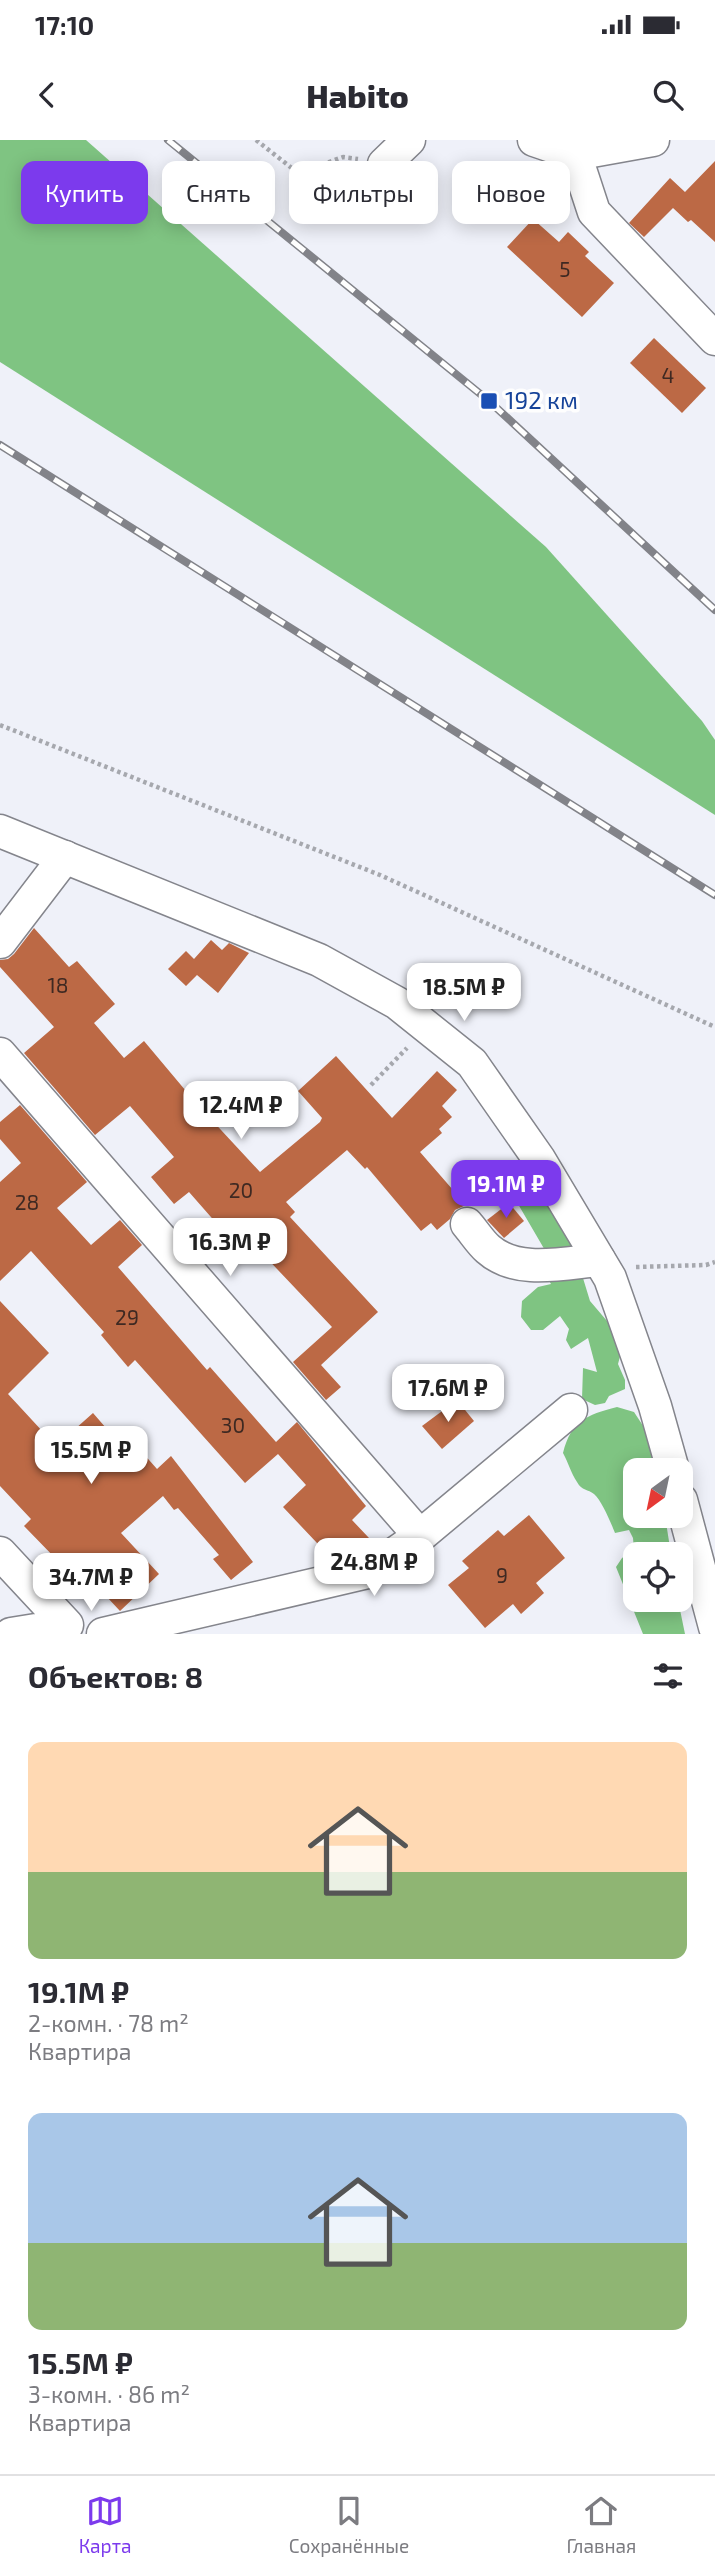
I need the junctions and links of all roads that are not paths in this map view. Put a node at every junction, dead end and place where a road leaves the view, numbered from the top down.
1 (409, 140) edge
2 (534, 140) edge
3 (653, 140) edge
4 (575, 154) junction
5 (387, 161) edge
6 (715, 339) edge
7 (0, 831) edge
8 (65, 857) junction
9 (0, 942) edge
10 (0, 1054) edge
11 (467, 1224) dead end
12 (604, 1269) junction
13 (571, 1410) dead end
14 (670, 1458) edge
15 (688, 1528) edge
16 (420, 1536) junction
17 (0, 1553) edge
18 (715, 1627) edge
19 (74, 1629) edge
20 (11, 1634) edge
21 (103, 1634) edge

1 - 5 street
2 - 4 street
3 - 4 street
4 - 6 street
7 - 8 street
8 - 9 street
8 - 12 street
10 - 16 street
11 - 12 street
12 - 14 street
13 - 16 street
15 - 18 street
16 - 21 street
17 - 19 street
19 - 20 street

